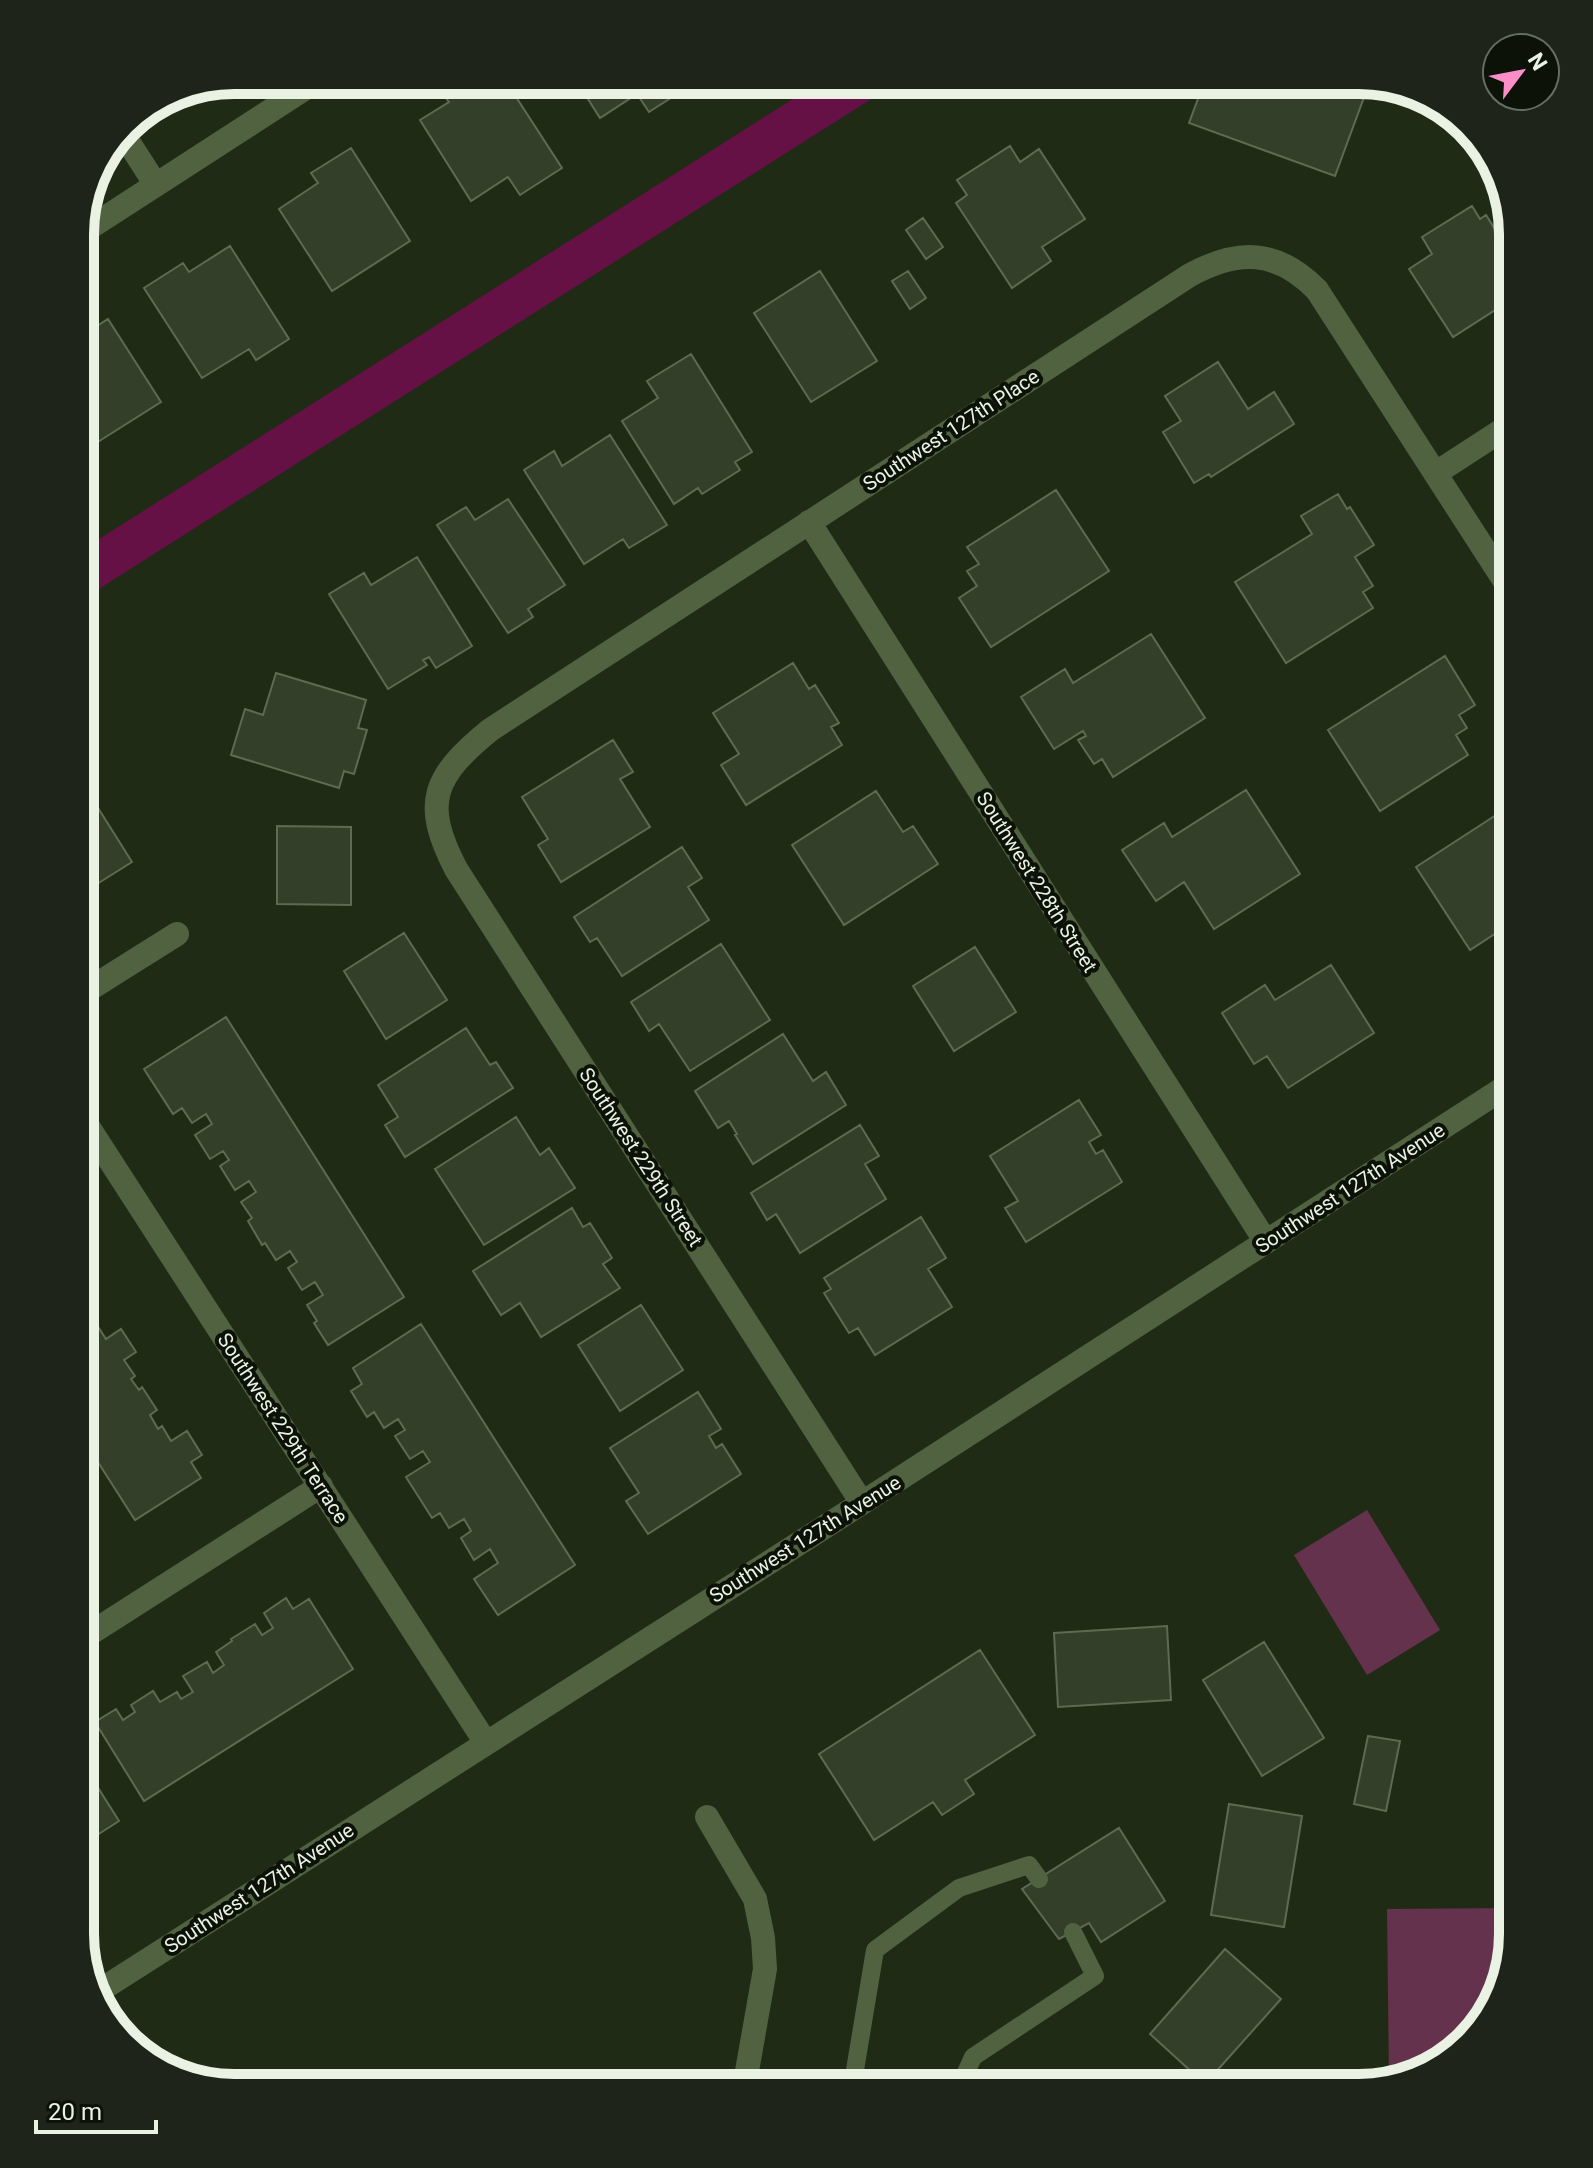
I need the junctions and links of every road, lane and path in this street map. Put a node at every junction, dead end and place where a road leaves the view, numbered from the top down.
1 (296, 94) edge
2 (129, 142) edge
3 (156, 185) junction
4 (94, 225) edge
5 (1499, 432) edge
6 (1436, 473) junction
7 (809, 522) junction
8 (1499, 572) edge
9 (436, 805) joint
10 (177, 934) dead end
11 (94, 986) edge
12 (1499, 1091) edge
13 (94, 1136) edge
14 (1266, 1242) junction
15 (321, 1486) junction
16 (862, 1503) junction
17 (94, 1631) edge
18 (486, 1743) junction
19 (707, 1817) dead end
20 (1039, 1879) dead end
21 (1073, 1932) dead end
22 (105, 1987) edge
23 (746, 2074) edge
24 (854, 2074) edge
25 (965, 2074) edge

1 - 3 street
2 - 3 street
3 - 4 street
5 - 6 street
6 - 7 street, Southwest 127th Place
6 - 8 street, Southwest 127th Place
7 - 9 street, Southwest 127th Place
7 - 14 street, Southwest 228th Street
9 - 16 street, Southwest 229th Street
10 - 11 street
12 - 14 street, Southwest 127th Avenue
13 - 15 street, Southwest 229th Terrace
14 - 16 street, Southwest 127th Avenue
15 - 17 street
15 - 18 street, Southwest 229th Terrace
16 - 18 street, Southwest 127th Avenue
18 - 22 street, Southwest 127th Avenue
19 - 23 street
20 - 24 lane
21 - 25 lane

